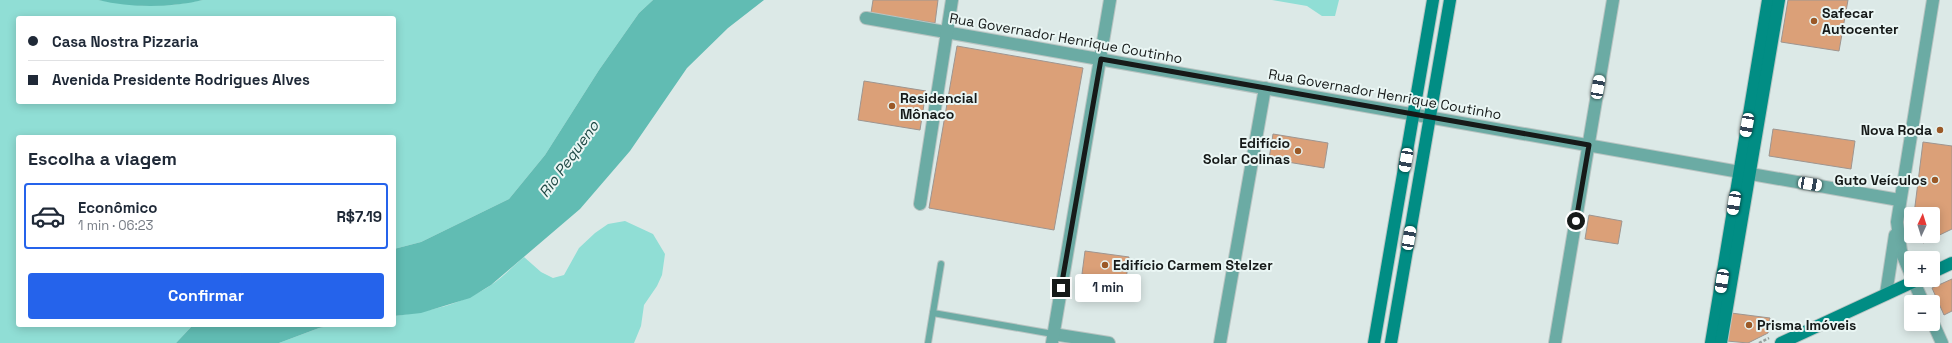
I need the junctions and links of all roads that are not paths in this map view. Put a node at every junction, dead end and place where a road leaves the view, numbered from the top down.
1 (952, 0) edge
2 (1110, 0) edge
3 (1433, 0) edge
4 (1450, 0) edge
5 (1613, 0) edge
6 (1768, 0) edge
7 (1779, 0) edge
8 (1933, 0) edge
9 (866, 18) dead end
10 (948, 32) junction
11 (1101, 59) junction
12 (1265, 88) junction
13 (1414, 114) junction
14 (1430, 117) junction
15 (1589, 145) junction
16 (1744, 172) junction
17 (1899, 200) junction
18 (920, 204) dead end
19 (1897, 222) junction
20 (1904, 257) edge
21 (1952, 263) edge
22 (941, 264) dead end
23 (1940, 269) edge
24 (1904, 284) edge
25 (1886, 294) junction
26 (933, 313) junction
27 (1937, 331) edge
28 (1053, 338) edge
29 (928, 343) edge
30 (1108, 343) edge
31 (1220, 343) edge
32 (1374, 343) edge
33 (1391, 343) edge
34 (1555, 343) edge
35 (1711, 343) edge
36 (1721, 343) edge
37 (1781, 343) edge
38 (1942, 343) edge

1 - 10 street
2 - 11 street
3 - 13 street
4 - 14 street
5 - 15 street
6 - 16 street
7 - 16 street
8 - 17 street
9 - 10 street, Rua Governador Henrique Coutinho
10 - 11 street, Rua Governador Henrique Coutinho
10 - 18 street
11 - 12 street, Rua Governador Henrique Coutinho
11 - 28 street
12 - 13 street, Rua Governador Henrique Coutinho
12 - 31 street
13 - 14 street, Rua Governador Henrique Coutinho
13 - 32 street
14 - 15 street, Rua Governador Henrique Coutinho
14 - 33 street
15 - 16 street, Rua Governador Henrique Coutinho
15 - 34 street
16 - 17 street, Rua Governador Henrique Coutinho
16 - 35 street
16 - 36 street
17 - 19 street
19 - 20 street
19 - 25 street
21 - 23 street
22 - 26 lane
24 - 25 street
25 - 37 street
26 - 28 lane
26 - 29 lane
27 - 38 street
28 - 30 street

